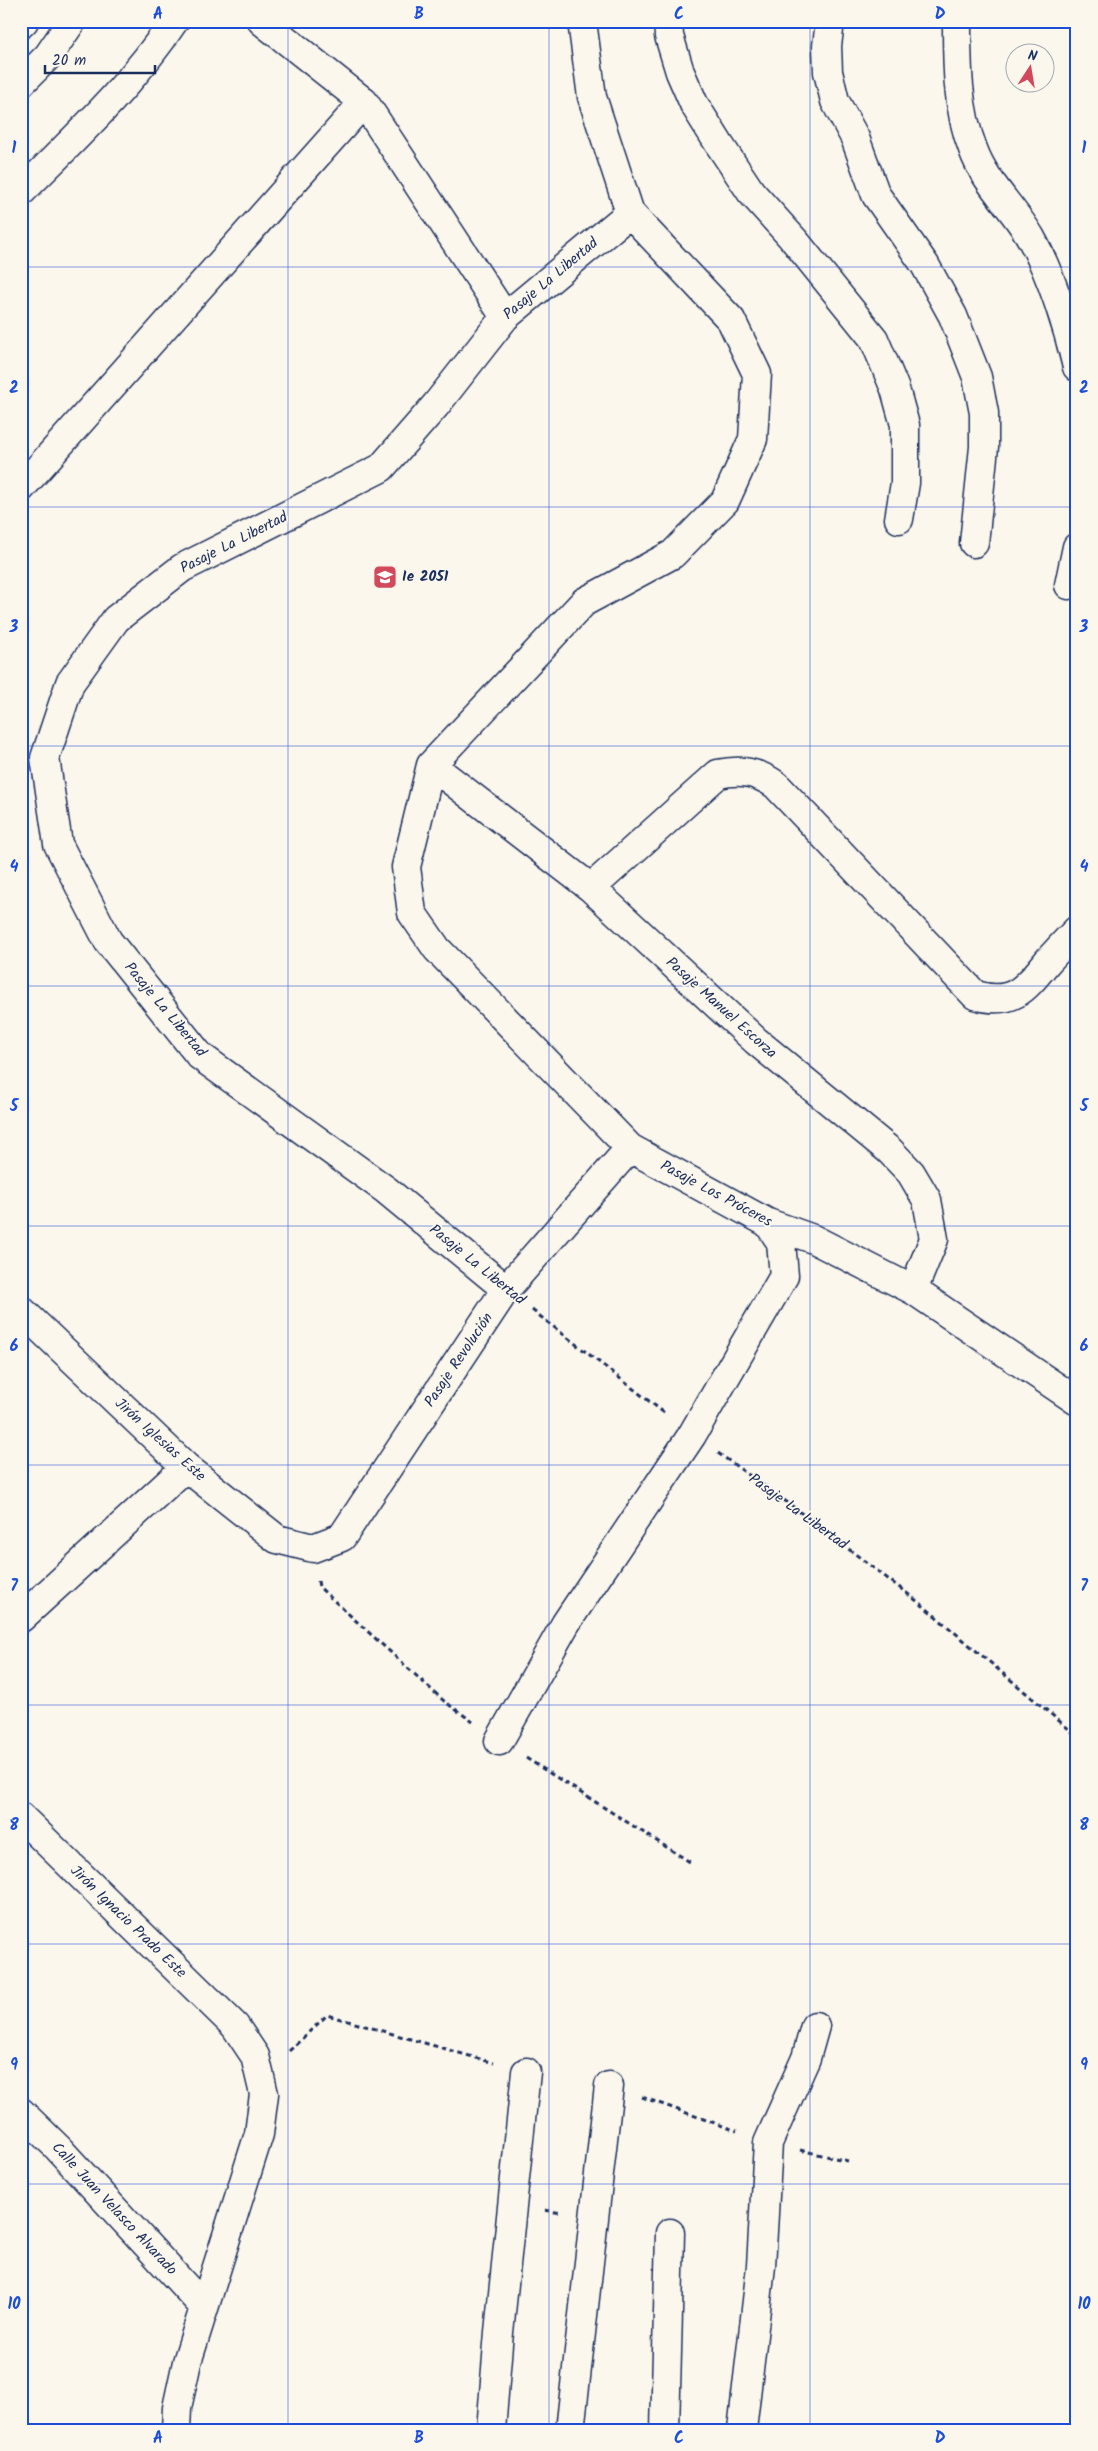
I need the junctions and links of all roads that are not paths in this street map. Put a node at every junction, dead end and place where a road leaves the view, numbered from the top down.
1 (24, 21) edge
2 (72, 21) edge
3 (174, 21) edge
4 (262, 21) edge
5 (582, 21) edge
6 (668, 21) edge
7 (830, 21) edge
8 (956, 21) edge
9 (21, 24) edge
10 (21, 83) edge
11 (364, 102) junction
12 (21, 192) edge
13 (630, 213) junction
14 (505, 317) junction
15 (1077, 368) edge
16 (21, 488) edge
17 (899, 519) dead end
18 (974, 543) dead end
19 (1077, 548) edge
20 (1069, 584) dead end
21 (431, 765) junction
22 (591, 888) junction
23 (1077, 930) edge
24 (630, 1148) junction
25 (768, 1223) junction
26 (506, 1289) junction
27 (912, 1290) junction
28 (21, 1310) edge
29 (1077, 1401) edge
30 (186, 1467) junction
31 (313, 1548) joint
32 (21, 1618) edge
33 (499, 1741) dead end
34 (21, 1817) edge
35 (815, 2026) dead end
36 (526, 2072) road end
37 (609, 2086) road end
38 (21, 2112) edge
39 (670, 2233) dead end
40 (204, 2307) junction
41 (176, 2430) edge
42 (491, 2430) edge
43 (570, 2430) edge
44 (665, 2430) edge
45 (742, 2430) edge

1 - 9 main road
2 - 10 main road
3 - 12 main road
4 - 11 main road
5 - 13 main road
6 - 17 main road
7 - 18 main road
8 - 15 main road
11 - 14 main road
11 - 16 main road
13 - 14 main road, Pasaje La Libertad
13 - 21 main road
14 - 26 main road, Pasaje La Libertad
19 - 20 main road
21 - 22 main road, Pasaje Manuel Escorza
21 - 24 main road, Pasaje Los Próceres
22 - 23 main road
22 - 27 main road, Pasaje Manuel Escorza
24 - 25 main road, Pasaje Los Próceres
24 - 26 main road, Pasaje Revolución
25 - 27 main road, Pasaje Los Próceres
25 - 33 main road
26 - 31 main road, Pasaje Revolución
27 - 29 main road, Pasaje Los Próceres
28 - 30 main road, Jirón Iglesias Este
30 - 31 main road, Jirón Iglesias Este
30 - 32 main road
34 - 40 main road, Jirón Ignacio Prado Este
35 - 45 main road
36 - 42 main road
37 - 43 main road
38 - 40 main road, Calle Juan Velasco Alvarado
39 - 44 main road
40 - 41 main road

